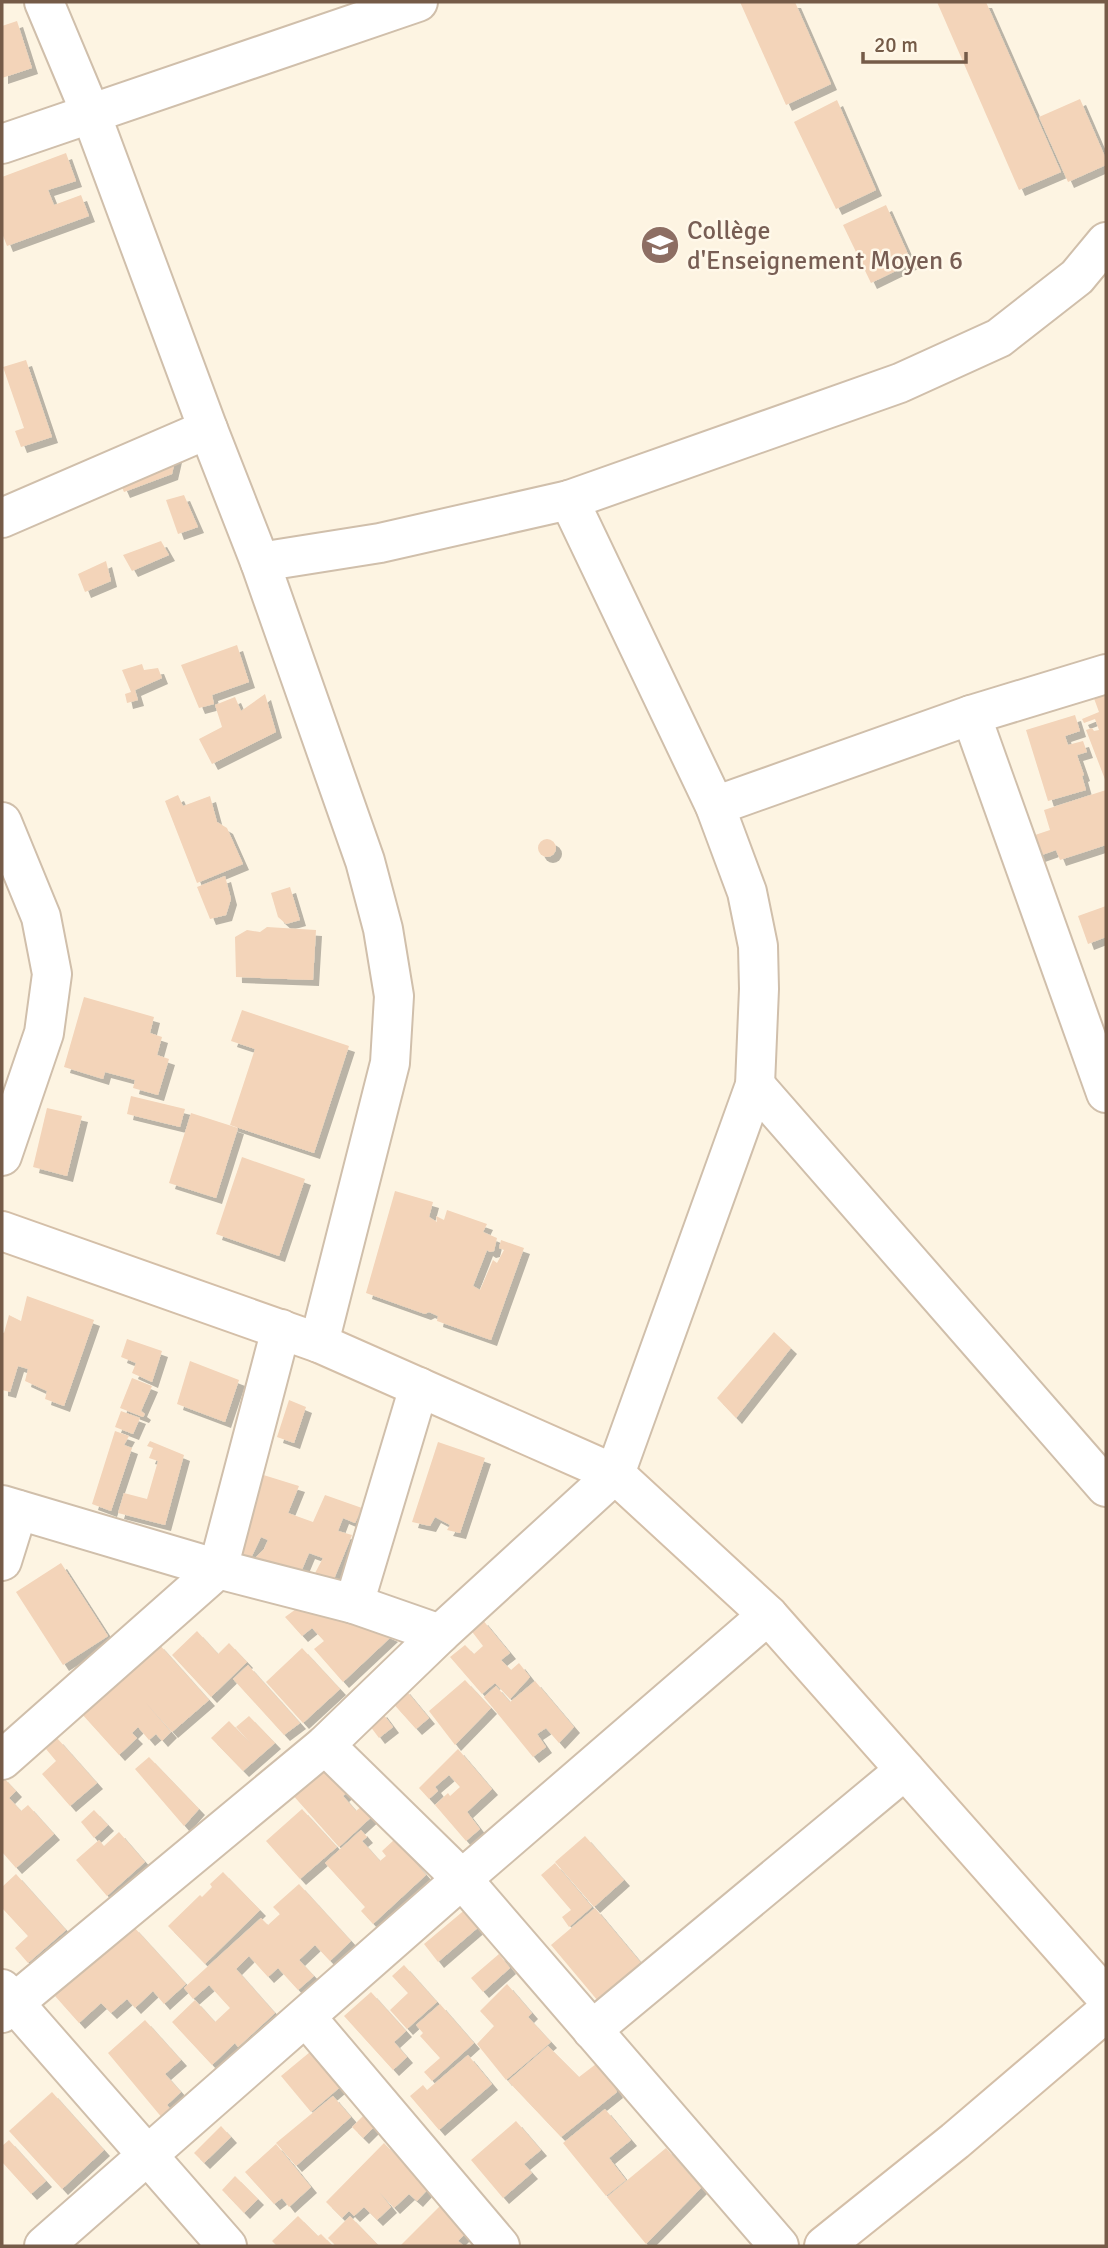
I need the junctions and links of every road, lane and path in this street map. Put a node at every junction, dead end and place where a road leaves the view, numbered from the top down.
1 (44, 2) edge
2 (404, 4) edge
3 (91, 114) junction
4 (2, 144) edge
5 (1106, 242) edge
6 (208, 429) junction
7 (569, 500) junction
8 (2, 518) edge
9 (260, 562) junction
10 (1106, 674) edge
11 (971, 715) junction
12 (715, 806) junction
13 (2, 822) edge
14 (755, 1085) junction
15 (1106, 1093) edge
16 (2, 1156) edge
17 (2, 1231) edge
18 (281, 1329) junction
19 (319, 1343) junction
20 (419, 1387) junction
21 (615, 1474) junction
22 (1102, 1475) edge
23 (10, 1507) edge
24 (2, 1561) edge
25 (218, 1569) junction
26 (354, 1604) junction
27 (768, 1615) junction
28 (440, 1634) junction
29 (325, 1745) junction
30 (2, 1760) edge
31 (905, 1770) junction
32 (462, 1879) junction
33 (1106, 1997) edge
34 (6, 2001) edge
35 (1106, 2012) edge
36 (306, 2017) junction
37 (593, 2030) junction
38 (147, 2157) junction
39 (44, 2246) edge
40 (228, 2246) edge
41 (500, 2246) edge
42 (779, 2246) edge
43 (824, 2246) edge

1 - 3 street
2 - 3 street
3 - 4 street
3 - 6 street
5 - 7 street
6 - 8 street
6 - 9 street
7 - 9 street
7 - 12 street
9 - 19 street
10 - 11 street
11 - 12 street
11 - 15 street
12 - 14 street
13 - 16 street
14 - 21 street
14 - 22 street
17 - 18 street
18 - 19 street
18 - 25 street
19 - 20 street
20 - 21 street
20 - 26 street
21 - 27 street
21 - 28 street
23 - 24 street
23 - 25 street
25 - 26 street
25 - 30 street
26 - 28 street
27 - 31 street
27 - 32 street
28 - 29 street
29 - 32 street
29 - 34 street
31 - 33 street
31 - 37 street
32 - 36 street
32 - 37 street
34 - 38 street
35 - 43 street
36 - 38 street
36 - 41 street
37 - 42 street
38 - 39 street
38 - 40 street

